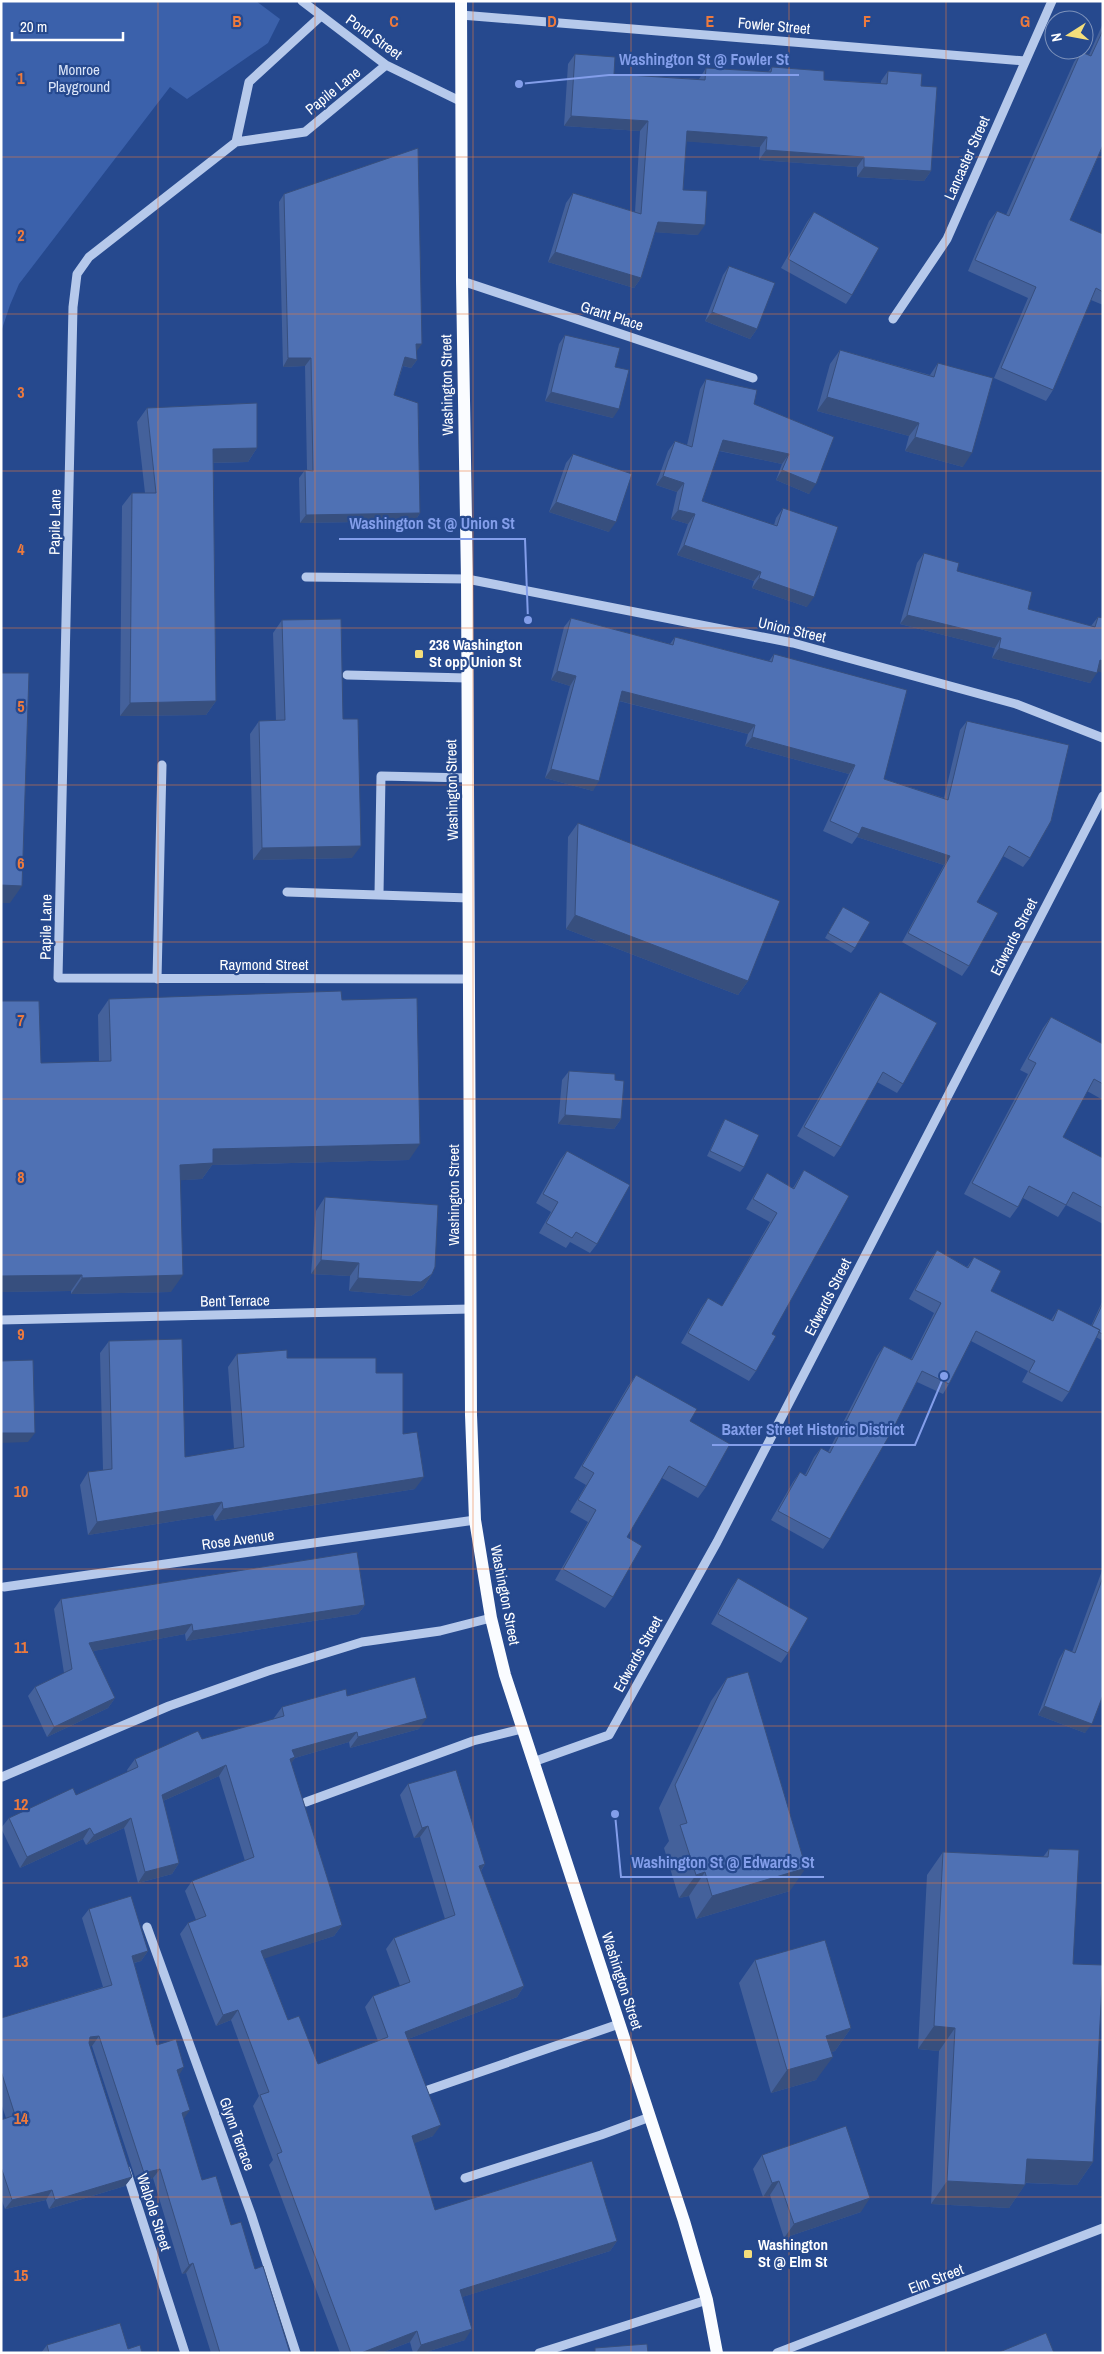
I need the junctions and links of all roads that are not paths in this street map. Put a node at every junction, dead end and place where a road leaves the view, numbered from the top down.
1 (302, 1) edge
2 (461, 1) edge
3 (1052, 1) edge
4 (461, 15) junction
5 (321, 16) junction
6 (1025, 61) junction
7 (386, 66) junction
8 (460, 101) junction
9 (236, 142) junction
10 (462, 280) junction
11 (893, 319) dead end
12 (753, 378) dead end
13 (306, 577) dead end
14 (467, 579) junction
15 (347, 675) dead end
16 (467, 678) junction
17 (1103, 738) edge
18 (162, 765) dead end
19 (468, 778) junction
20 (1103, 796) edge
21 (287, 892) dead end
22 (379, 894) junction
23 (469, 898) junction
24 (58, 978) joint
25 (158, 979) junction
26 (469, 980) junction
27 (470, 1309) junction
28 (1, 1320) edge
29 (475, 1520) junction
30 (4, 1587) dead end
31 (491, 1618) junction
32 (522, 1730) junction
33 (532, 1762) junction
34 (2, 1777) edge
35 (306, 1802) edge
36 (147, 1927) dead end
37 (619, 2024) junction
38 (428, 2090) edge
39 (650, 2117) junction
40 (125, 2164) edge
41 (465, 2178) dead end
42 (1103, 2228) edge
43 (707, 2300) junction
44 (185, 2353) edge
45 (296, 2353) edge
46 (539, 2353) edge
47 (717, 2353) edge
48 (777, 2353) edge

1 - 5 street, Pond Street
2 - 4 main road, Washington Street
3 - 6 street, Lancaster Street
4 - 6 street, Fowler Street
4 - 8 main road, Washington Street
5 - 7 street, Pond Street
5 - 9 street
6 - 11 street, Lancaster Street
7 - 8 street, Pond Street
7 - 9 street, Papile Lane
8 - 10 main road, Washington Street
9 - 24 street, Papile Lane
10 - 12 street, Grant Place
10 - 14 main road, Washington Street
13 - 14 street, Union Street
14 - 16 main road, Washington Street
14 - 17 street, Union Street
15 - 16 street
16 - 19 main road, Washington Street
18 - 25 street
19 - 22 street
19 - 23 main road, Washington Street
20 - 33 street, Edwards Street
21 - 22 street
22 - 23 street
23 - 26 main road, Washington Street
24 - 25 street, Raymond Street
25 - 26 street, Raymond Street
26 - 27 main road, Washington Street
27 - 28 street, Bent Terrace
27 - 29 main road, Washington Street
29 - 30 street, Rose Avenue
29 - 31 main road, Washington Street
31 - 32 main road, Washington Street
31 - 34 street
32 - 33 main road, Washington Street
32 - 35 street
33 - 37 main road, Washington Street
36 - 45 street, Glynn Terrace
37 - 38 street
37 - 39 main road, Washington Street
39 - 41 street
39 - 43 main road, Washington Street
40 - 44 street, Walpole Street
42 - 48 street, Elm Street
43 - 46 street
43 - 47 main road, Washington Street

